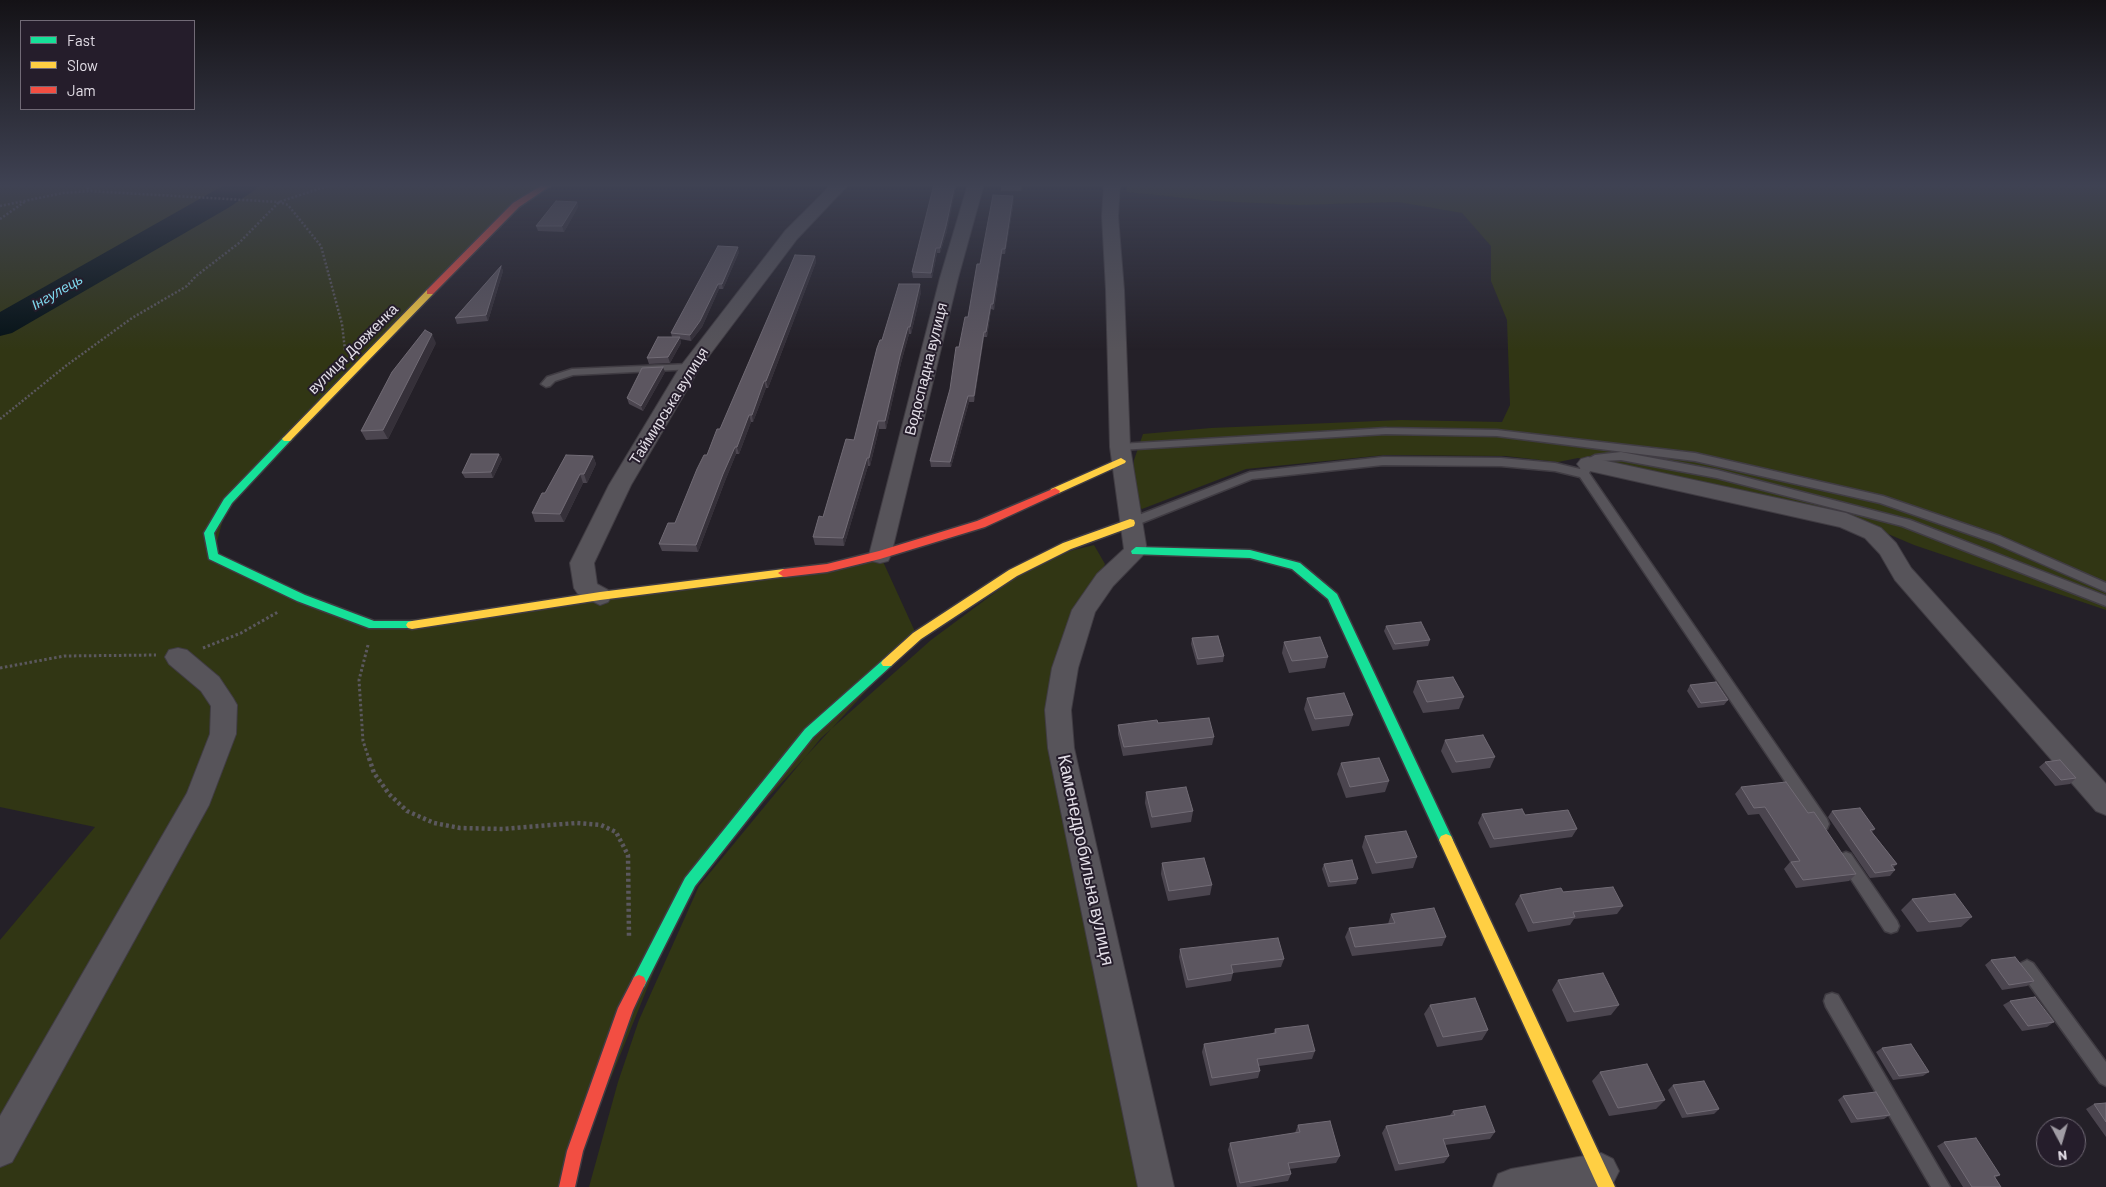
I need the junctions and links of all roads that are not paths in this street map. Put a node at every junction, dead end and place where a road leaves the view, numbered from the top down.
1 (482, 239) edge
2 (788, 239) edge
3 (960, 239) edge
4 (1112, 239) edge
5 (690, 367) junction
6 (546, 384) dead end
7 (1120, 454) junction
8 (1586, 469) junction
9 (1130, 523) junction
10 (1136, 551) junction
11 (880, 555) junction
12 (2106, 588) edge
13 (600, 596) junction
14 (2106, 602) edge
15 (178, 657) road end
16 (2106, 803) edge
17 (1829, 835) edge
18 (1840, 852) edge
19 (1891, 926) dead end
20 (2027, 968) dead end
21 (1832, 1001) dead end
22 (2106, 1077) edge
23 (0, 1150) edge
24 (1604, 1179) edge
25 (567, 1187) edge
26 (1156, 1187) edge
27 (1511, 1187) edge
28 (1941, 1187) edge

1 - 13 street, вулиця Довженка
2 - 5 street, Таймирська вулиця
3 - 11 street, Водоспадна вулиця
4 - 7 street
5 - 6 lane
5 - 13 street, Таймирська вулиця
7 - 9 street
7 - 11 street
7 - 12 lane
8 - 9 lane
8 - 14 lane
8 - 16 street
8 - 17 lane
9 - 10 street
9 - 25 street
10 - 24 street
10 - 26 street, Каменедробильна вулиця
11 - 13 street
15 - 23 street
18 - 19 lane
20 - 22 lane
21 - 28 lane
24 - 27 street

